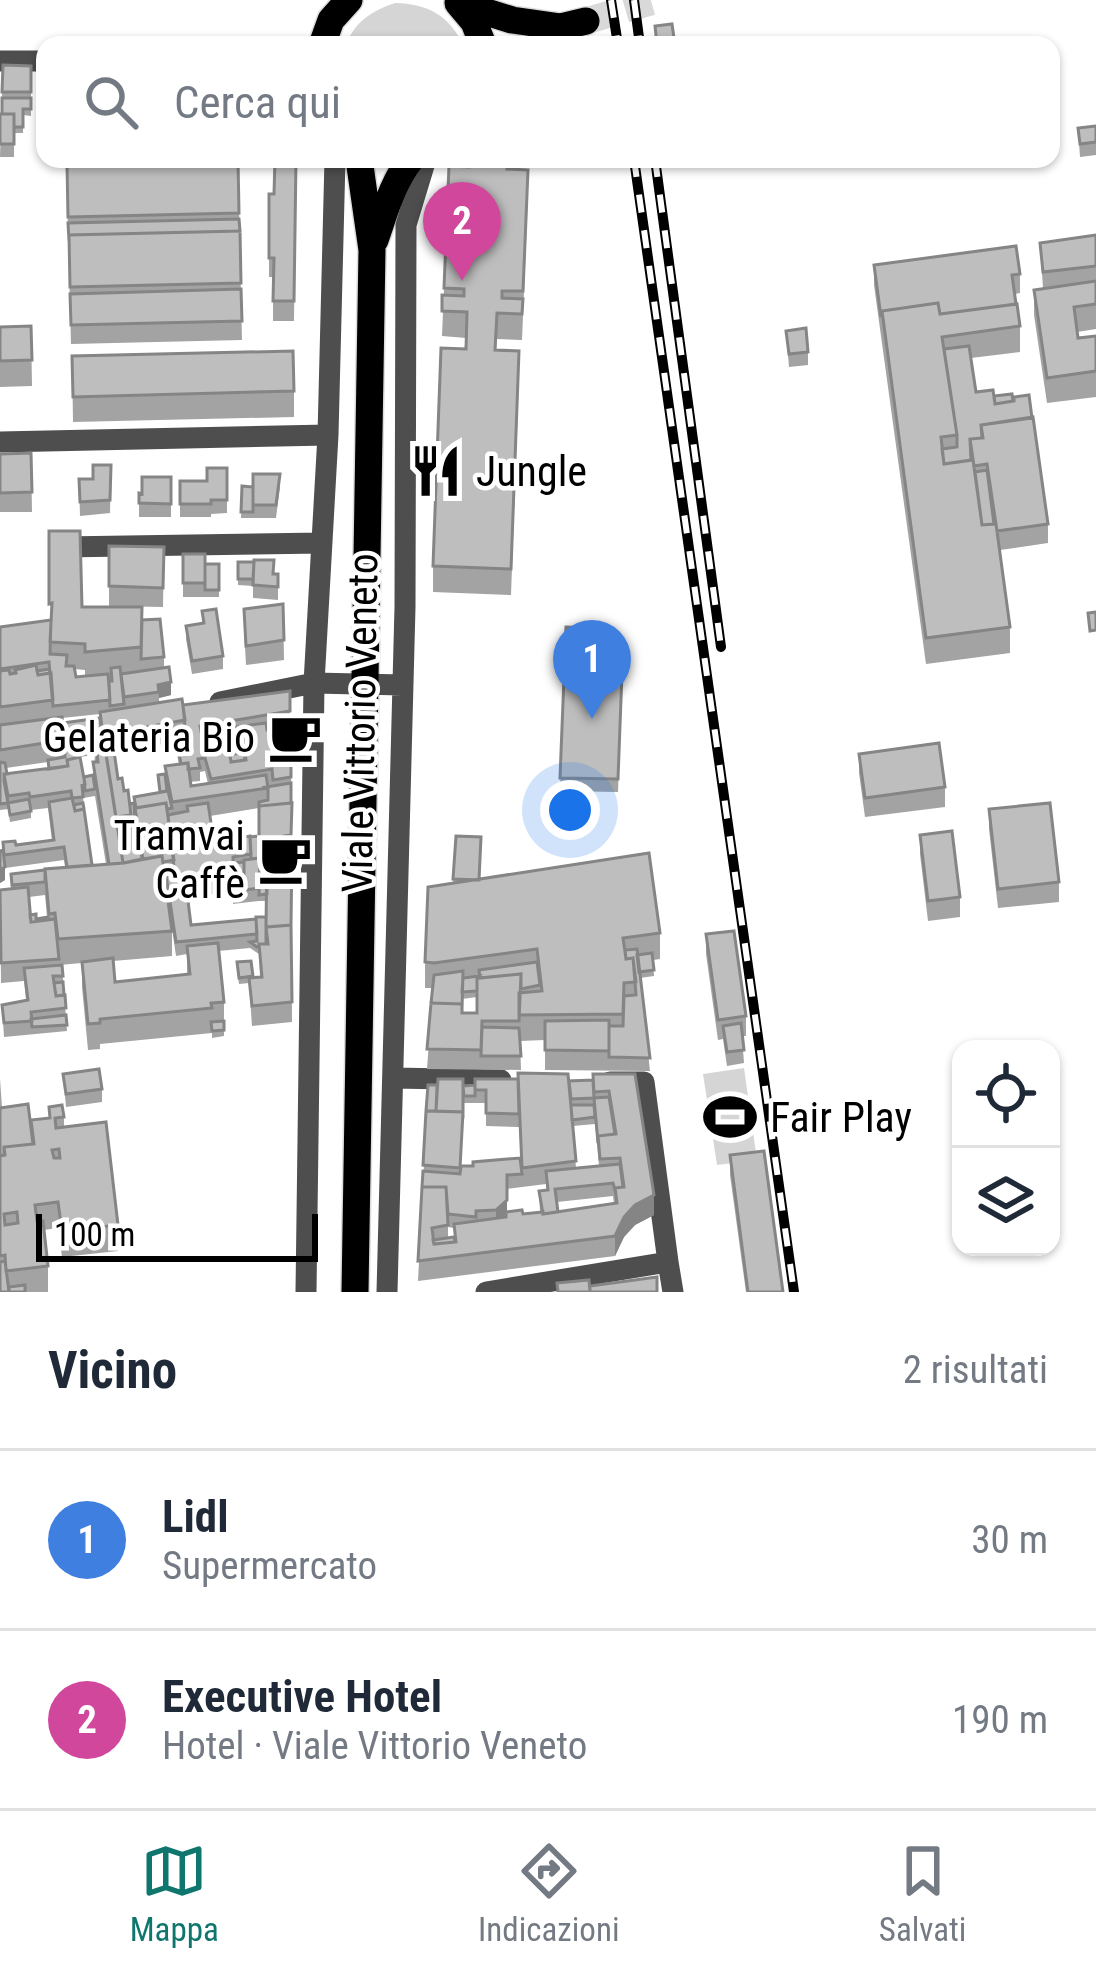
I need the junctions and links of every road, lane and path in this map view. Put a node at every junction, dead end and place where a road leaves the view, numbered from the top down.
1 (458, 2) edge
2 (479, 36) edge
3 (553, 36) edge
4 (0, 61) edge
5 (36, 62) edge
6 (335, 168) edge
7 (360, 168) edge
8 (404, 168) edge
9 (423, 168) edge
10 (372, 250) junction
11 (328, 436) junction
12 (0, 442) edge
13 (322, 543) junction
14 (62, 547) edge
15 (314, 683) junction
16 (364, 685) junction
17 (404, 685) junction
18 (189, 707) edge
19 (394, 1078) junction
20 (527, 1080) edge
21 (597, 1082) edge
22 (668, 1262) junction
23 (306, 1292) edge
24 (352, 1292) edge
25 (387, 1292) edge
26 (486, 1292) edge
27 (673, 1292) edge

1 - 2 main road
1 - 3 main road
4 - 5 street
6 - 11 street, Viale Vittorio Veneto
7 - 10 main road, Viale Vittorio Veneto
8 - 10 main road, Viale Vittorio Veneto
9 - 17 street, Viale Vittorio Veneto
10 - 16 main road, Viale Vittorio Veneto
11 - 12 street
11 - 13 street, Viale Vittorio Veneto
13 - 14 street
13 - 15 street, Viale Vittorio Veneto
15 - 16 street
15 - 18 street
15 - 23 street, Viale Vittorio Veneto
16 - 17 street
16 - 24 main road, Viale Vittorio Veneto
17 - 19 street, Viale Vittorio Veneto
19 - 20 street
19 - 25 street, Viale Vittorio Veneto
21 - 22 street
22 - 26 street
22 - 27 street

